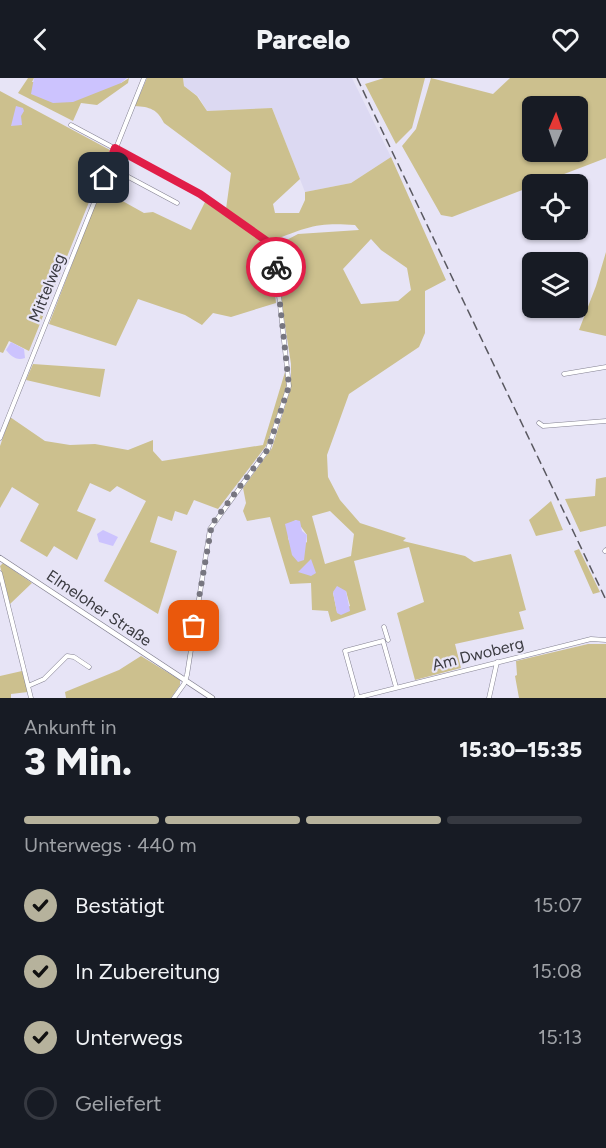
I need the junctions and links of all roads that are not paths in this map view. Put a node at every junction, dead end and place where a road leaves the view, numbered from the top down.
1 (144, 78) edge
2 (71, 124) dead end
3 (115, 148) junction
4 (108, 166) junction
5 (177, 203) dead end
6 (277, 241) dead end
7 (274, 250) junction
8 (606, 367) edge
9 (564, 374) dead end
10 (606, 421) edge
11 (538, 423) dead end
12 (0, 438) edge
13 (0, 558) edge
14 (0, 573) edge
15 (2, 587) edge
16 (384, 627) dead end
17 (387, 640) junction
18 (606, 640) edge
19 (497, 662) junction
20 (89, 667) dead end
21 (187, 681) junction
22 (28, 686) junction
23 (396, 687) junction
24 (31, 698) edge
25 (174, 698) edge
26 (212, 698) edge
27 (357, 698) edge
28 (489, 698) edge

1 - 3 street, Mittelweg
2 - 3 street
3 - 4 street, Mittelweg
3 - 7 street
4 - 5 street
4 - 12 street, Mittelweg
6 - 7 street
7 - 21 street
8 - 9 street
10 - 11 street
13 - 21 street, Elmeloher Straße
14 - 15 street
15 - 22 street
16 - 17 street
17 - 23 street
17 - 27 street
18 - 19 street, Am Dwoberg
19 - 23 street, Am Dwoberg
19 - 28 street
20 - 22 street
21 - 25 street
21 - 26 street, Elmeloher Straße
22 - 24 street
23 - 27 street, Am Dwoberg

